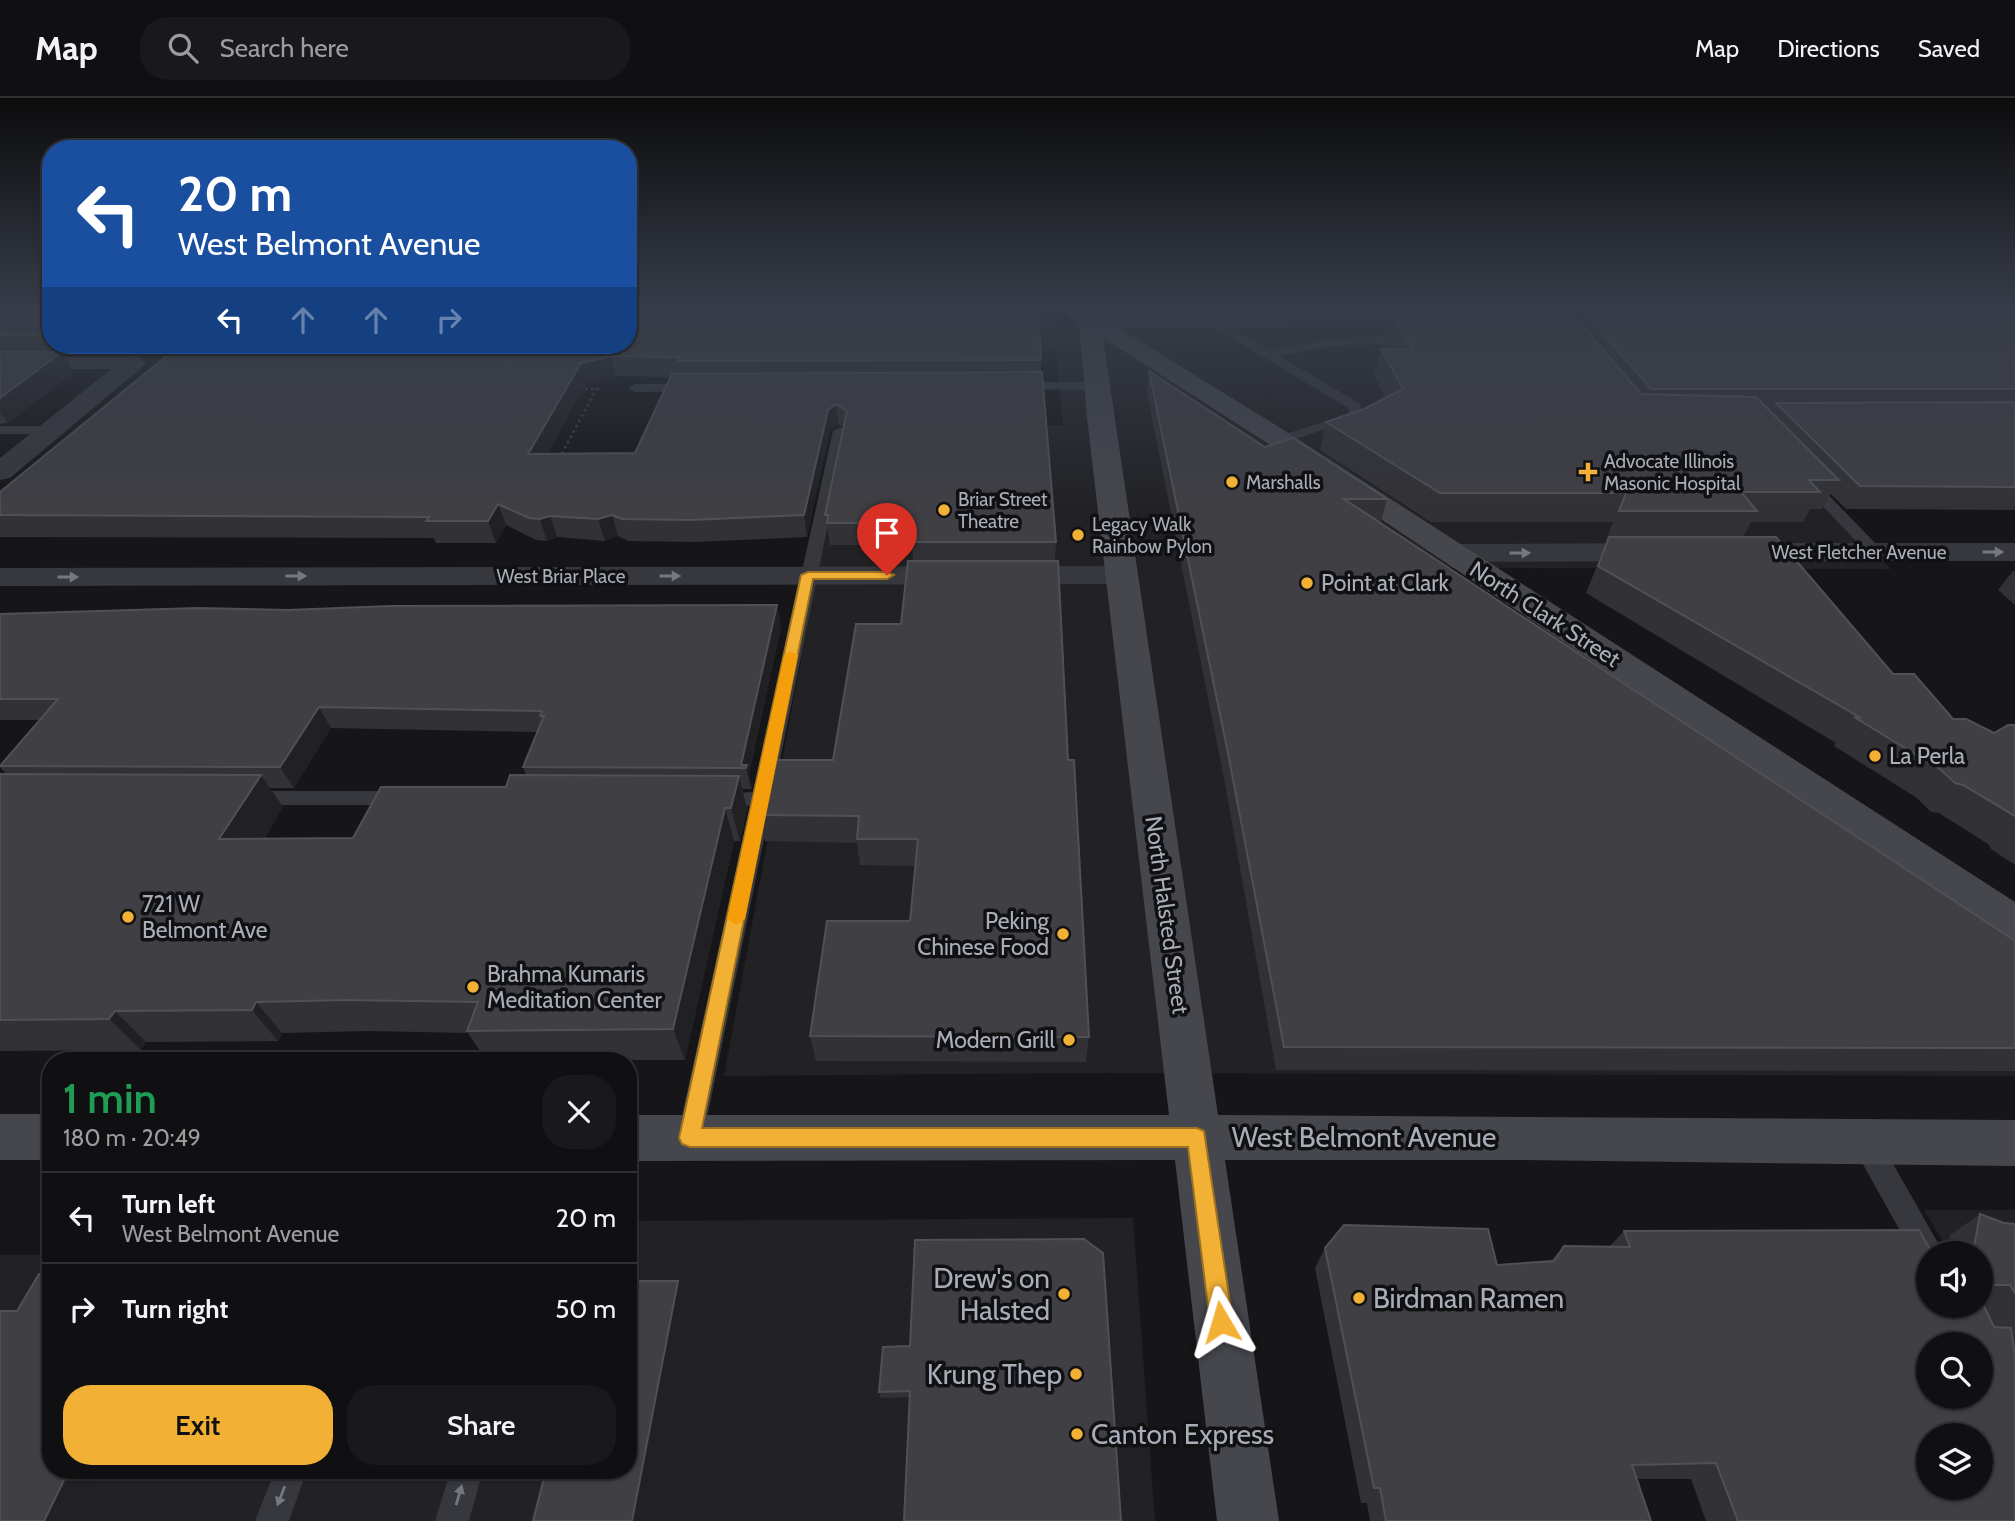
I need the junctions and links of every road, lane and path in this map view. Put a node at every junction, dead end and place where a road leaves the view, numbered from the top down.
1 (118, 375) edge
2 (1095, 375) edge
3 (1181, 375) edge
4 (1303, 375) edge
5 (600, 383) edge
6 (1006, 386) edge
7 (1097, 386) junction
8 (597, 388) junction
9 (635, 388) joint
10 (704, 388) edge
11 (570, 389) edge
12 (0, 430) edge
13 (51, 430) junction
14 (840, 431) edge
15 (1281, 440) junction
16 (1794, 467) edge
17 (553, 470) edge
18 (0, 472) edge
19 (1874, 551) junction
20 (2015, 552) edge
21 (1452, 553) junction
22 (808, 575) junction
23 (1122, 575) junction
24 (0, 577) edge
25 (221, 798) edge
26 (429, 798) edge
27 (692, 799) edge
28 (761, 799) junction
29 (2015, 923) edge
30 (0, 1138) edge
31 (42, 1138) edge
32 (637, 1138) edge
33 (690, 1138) junction
34 (1197, 1138) junction
35 (1864, 1141) junction
36 (2015, 1143) edge
37 (1921, 1241) edge
38 (288, 1479) edge
39 (464, 1479) edge
40 (272, 1521) edge
41 (452, 1521) edge
42 (1248, 1521) edge

1 - 13 street
2 - 7 main road, North Halsted Street
3 - 15 main road, North Clark Street
4 - 15 lane
5 - 8 path
6 - 7 lane
7 - 23 main road, North Halsted Street
8 - 9 path
8 - 11 path
8 - 17 path
9 - 10 lane
12 - 13 lane
13 - 18 street
14 - 22 lane
15 - 21 main road, North Clark Street
16 - 19 lane
19 -> 20 street, West Fletcher Avenue
21 -> 19 street, West Fletcher Avenue
21 - 29 main road, North Clark Street
22 - 23 street, West Briar Place
24 -> 22 street, West Briar Place
22 - 28 lane
23 - 34 main road, North Halsted Street
25 - 26 lane
27 - 28 lane
28 - 33 lane
30 - 31 main road
32 - 33 main road, West Belmont Avenue
33 - 34 main road, West Belmont Avenue
34 - 35 main road, West Belmont Avenue
34 - 42 main road, North Halsted Street
35 - 36 main road, West Belmont Avenue
35 - 37 lane
38 -> 40 lane
41 -> 39 lane

